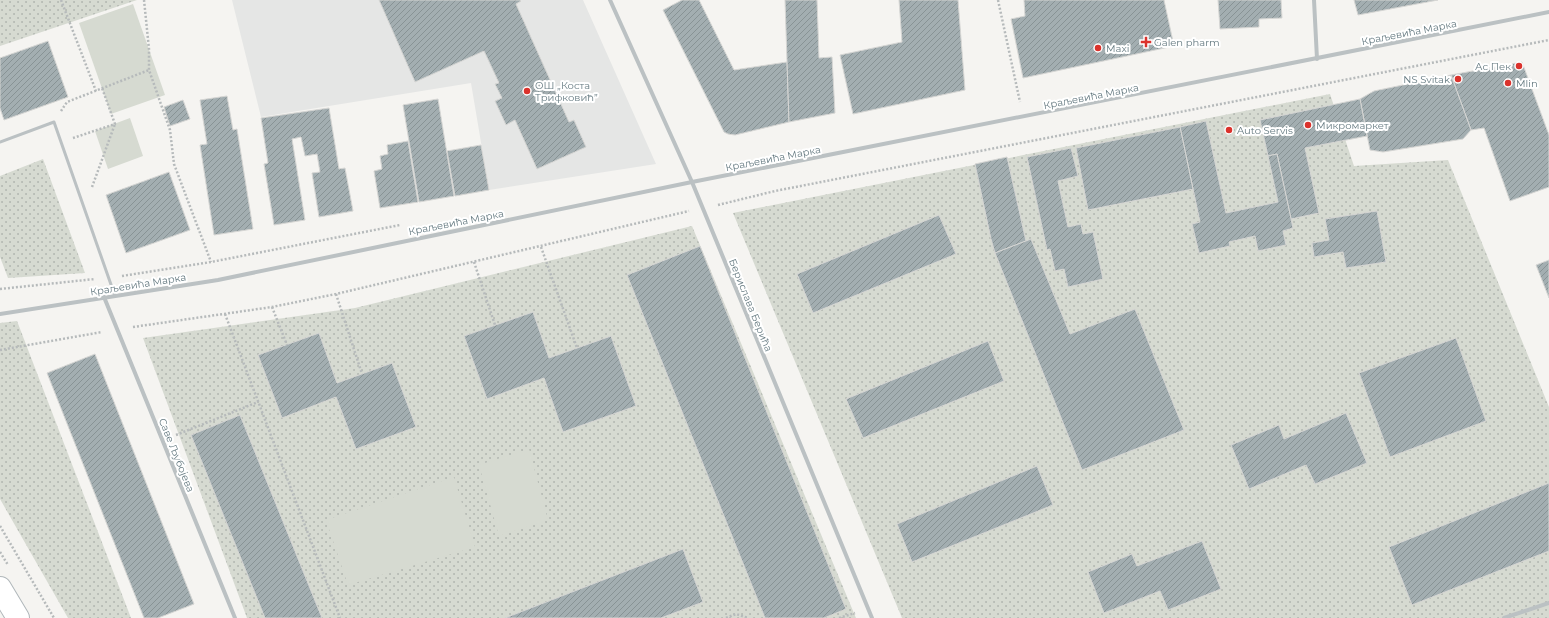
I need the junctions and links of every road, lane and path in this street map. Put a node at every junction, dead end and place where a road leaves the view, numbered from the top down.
1 (61, 0) edge
2 (144, 0) edge
3 (610, 0) edge
4 (998, 0) edge
5 (1314, 0) edge
6 (1549, 12) edge
7 (1549, 40) edge
8 (1317, 59) junction
9 (149, 70) junction
10 (102, 88) junction
11 (96, 90) junction
12 (1020, 102) dead end
13 (54, 122) junction
14 (115, 124) junction
15 (0, 142) edge
16 (62, 143) junction
17 (692, 182) junction
18 (84, 208) junction
19 (703, 208) junction
20 (541, 247) junction
21 (211, 262) dead end
22 (474, 262) junction
23 (336, 294) junction
24 (115, 296) junction
25 (104, 298) junction
26 (272, 306) junction
27 (0, 314) edge
28 (225, 314) junction
29 (495, 325) dead end
30 (118, 329) junction
31 (286, 345) dead end
32 (578, 348) dead end
33 (0, 350) edge
34 (362, 374) dead end
35 (258, 402) junction
36 (163, 440) junction
37 (0, 526) edge
38 (0, 588) edge
39 (1549, 603) edge
40 (858, 612) dead end
41 (18, 618) edge
42 (54, 618) edge
43 (235, 618) edge
44 (340, 618) edge
45 (726, 618) edge
46 (748, 618) edge
47 (838, 618) edge
48 (872, 618) edge
49 (1504, 618) edge

1 - 11 path
2 - 9 path
3 - 17 street, Берислава Берића
4 - 12 path
5 - 8 street
6 - 8 street, Краљевића Марка
7 - 19 path
8 - 17 street, Краљевића Марка
9 - 10 path
9 - 21 path
10 - 11 path
10 - 14 path
11 - 13 path
13 - 15 lane
13 - 16 lane
14 - 16 path
14 - 18 path
16 - 18 lane
17 - 19 street, Берислава Берића
17 - 24 street, Краљевића Марка
18 - 24 lane
19 - 20 path
19 - 48 street, Берислава Берића
20 - 22 path
20 - 32 path
22 - 23 path
22 - 29 path
23 - 26 path
23 - 34 path
24 - 25 street, Краљевића Марка
25 - 27 street, Краљевића Марка
25 - 30 street, Саве Љубојева
26 - 28 path
26 - 31 path
28 - 30 path
28 - 35 path
30 - 33 path
30 - 36 street, Саве Љубојева
35 - 36 path
35 - 44 path
36 - 43 street, Саве Љубојева
37 - 42 path
38 - 41 main road
39 - 49 street
40 - 47 path
45 - 46 path

